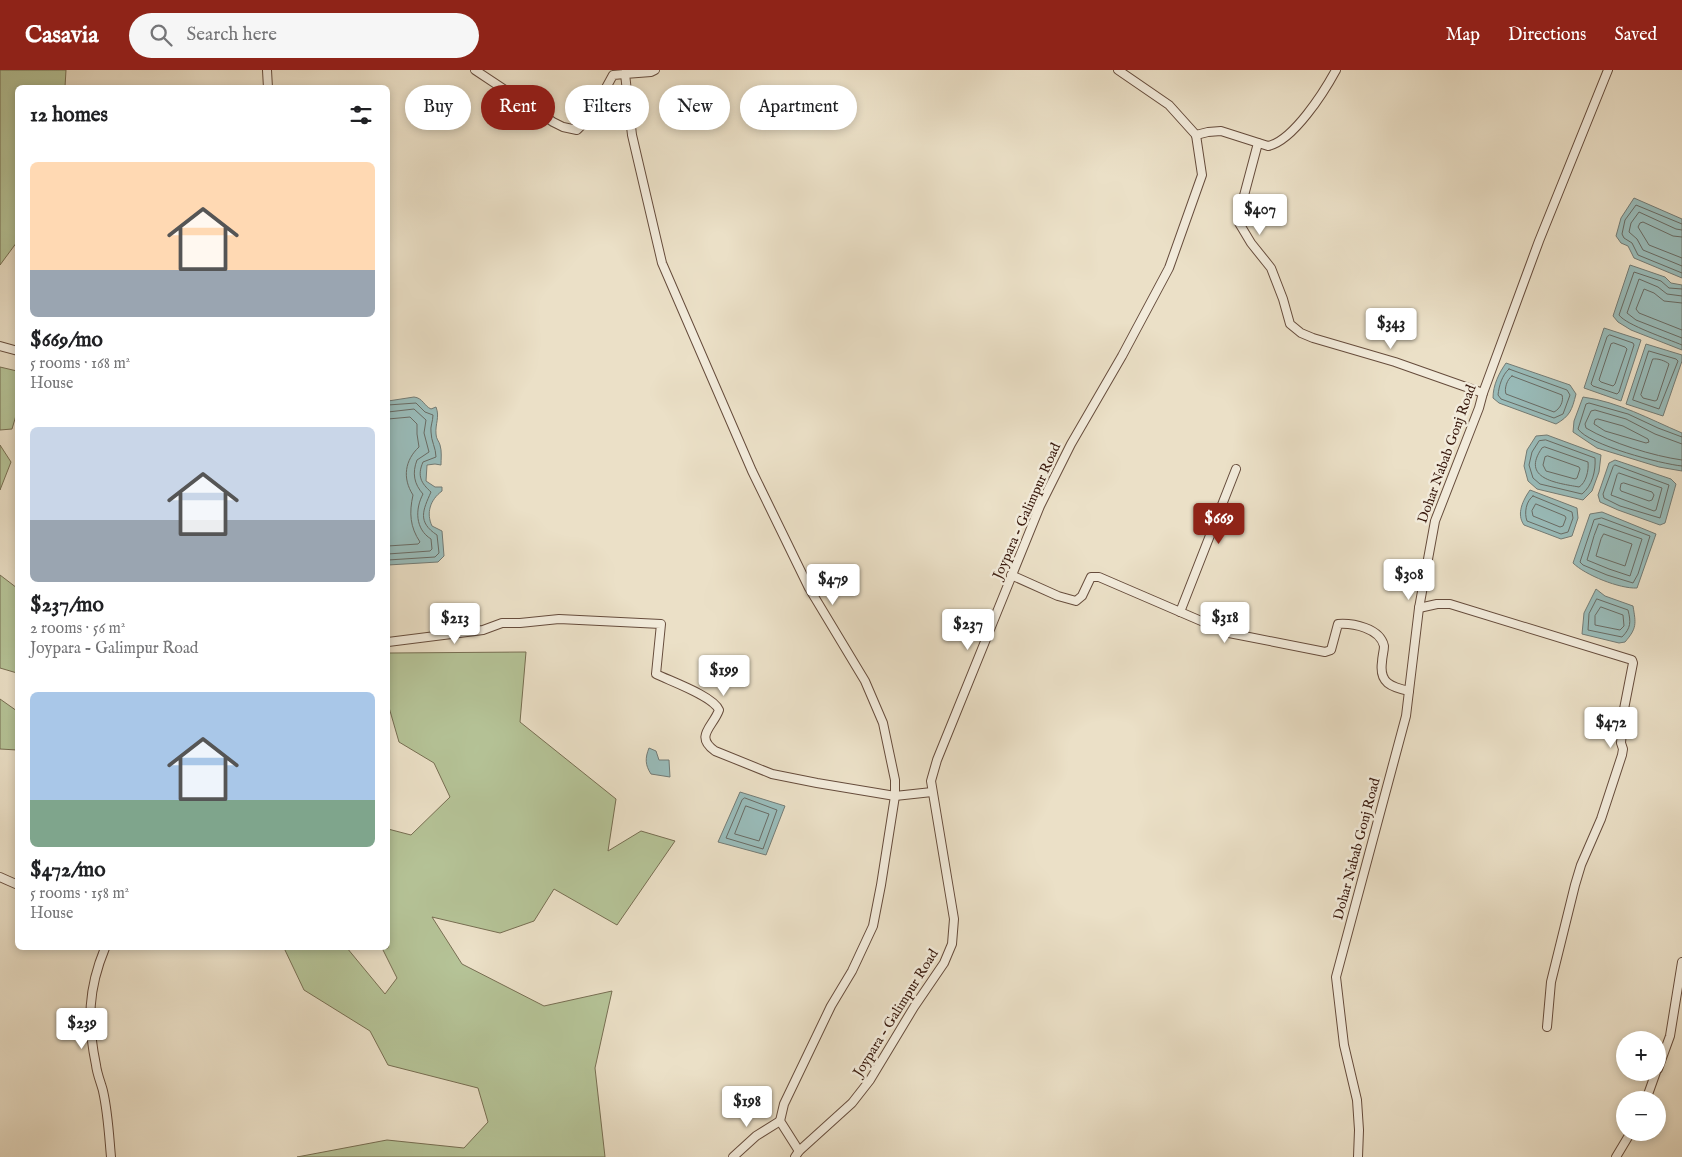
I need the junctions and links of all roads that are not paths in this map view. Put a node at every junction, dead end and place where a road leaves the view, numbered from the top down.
1 (268, 70) edge
2 (475, 70) edge
3 (655, 70) edge
4 (1118, 70) edge
5 (1336, 70) edge
6 (1608, 70) edge
7 (626, 72) edge
8 (268, 85) edge
9 (1196, 136) junction
10 (1258, 143) junction
11 (0, 346) edge
12 (15, 350) edge
13 (1483, 393) junction
14 (1236, 469) dead end
15 (1011, 575) junction
16 (1419, 608) junction
17 (1180, 612) junction
18 (390, 642) edge
19 (1409, 691) junction
20 (932, 792) junction
21 (894, 796) junction
22 (0, 877) edge
23 (15, 884) edge
24 (104, 950) edge
25 (1682, 962) edge
26 (1547, 1027) dead end
27 (1666, 1047) edge
28 (780, 1121) junction
29 (1626, 1141) edge
30 (797, 1154) edge
31 (111, 1157) edge
32 (733, 1157) edge
33 (1358, 1157) edge
34 (1616, 1157) edge

1 - 8 street
2 - 7 street
3 - 7 street
4 - 9 street
5 - 10 street
6 - 13 street, Dohar Nabab Gonj Road
7 - 21 street
9 - 10 street
9 - 15 street, Joypara - Galimpur Road
10 - 13 street
11 - 12 street
13 - 16 street, Dohar Nabab Gonj Road
14 - 17 street
15 - 17 street
15 - 20 street, Joypara - Galimpur Road
16 - 19 street, Dohar Nabab Gonj Road
16 - 26 street
17 - 19 street
18 - 21 street
19 - 33 street, Dohar Nabab Gonj Road
20 - 21 street
20 - 30 street, Joypara - Galimpur Road
21 - 28 street
22 - 23 street
24 - 31 street
25 - 27 street
28 - 30 street
28 - 32 street
29 - 34 street

